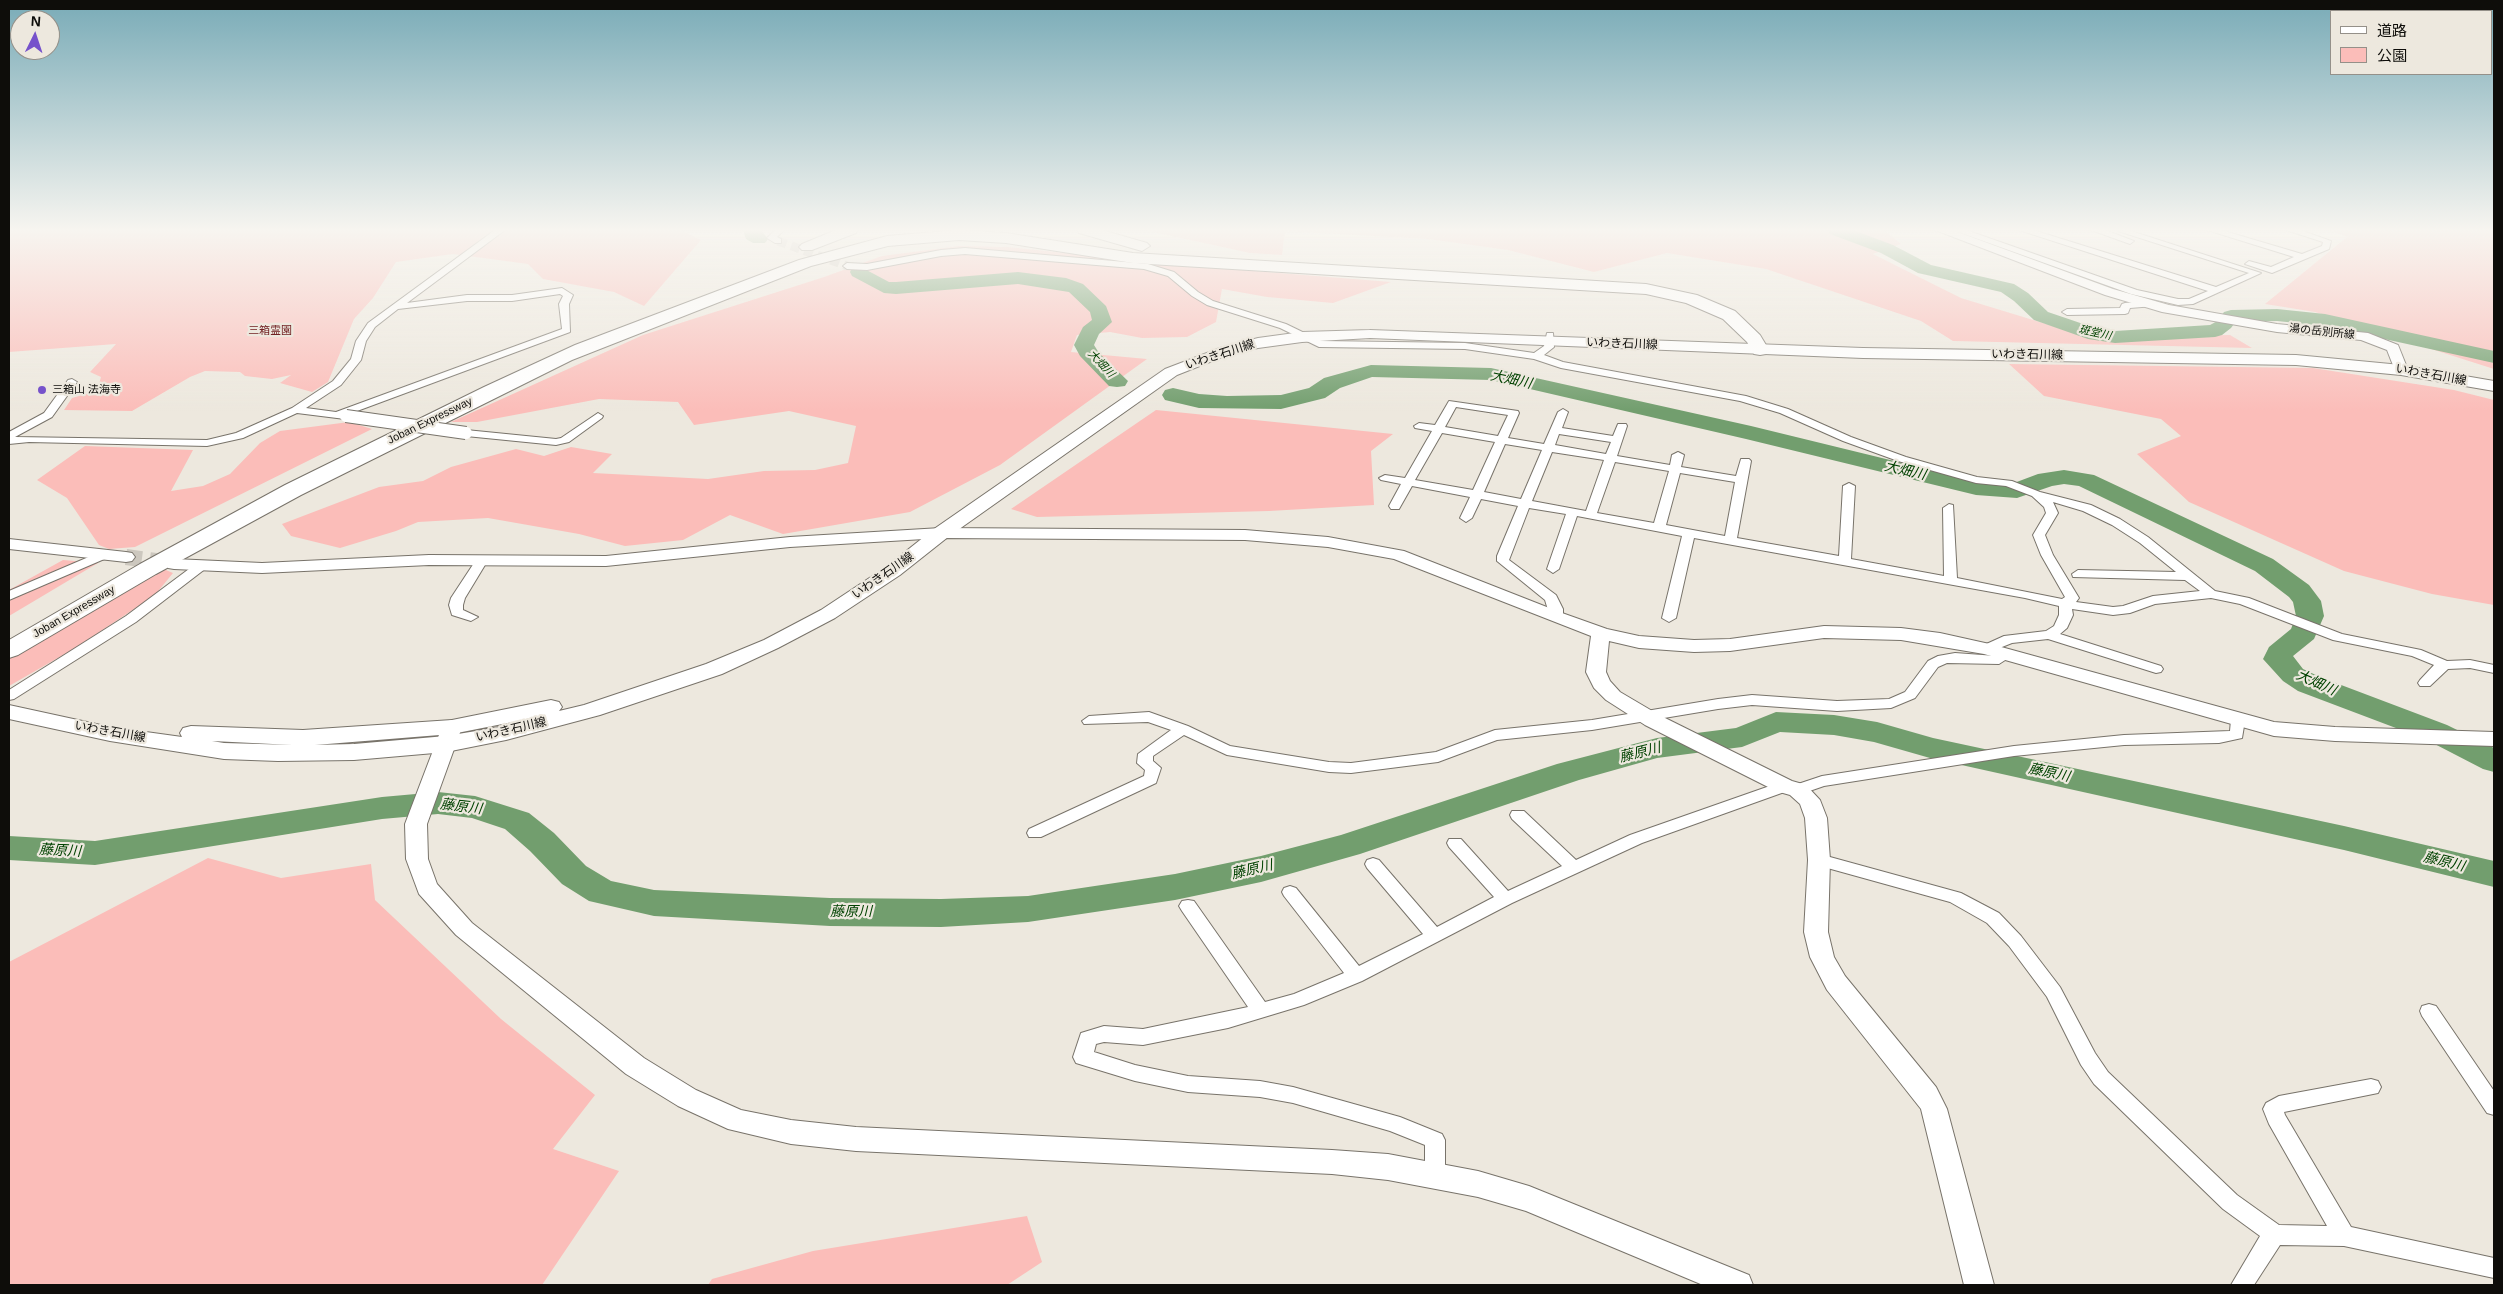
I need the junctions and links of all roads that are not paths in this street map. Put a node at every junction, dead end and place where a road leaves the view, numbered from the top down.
1 (421, 290) edge
2 (698, 290) edge
3 (717, 290) edge
4 (730, 290) edge
5 (1191, 290) edge
6 (1652, 290) edge
7 (2113, 290) edge
8 (2128, 290) edge
9 (2215, 290) edge
10 (2151, 304) junction
11 (394, 308) junction
12 (2067, 312) dead end
13 (1297, 334) junction
14 (1550, 338) junction
15 (1759, 347) junction
16 (566, 356) junction
17 (1536, 356) junction
18 (2400, 366) junction
19 (2494, 380) edge
20 (72, 382) dead end
21 (2494, 386) edge
22 (296, 410) junction
23 (1563, 412) dead end
24 (342, 415) junction
25 (598, 416) dead end
26 (1419, 426) dead end
27 (1622, 426) dead end
28 (1438, 429) junction
29 (1555, 430) junction
30 (9, 436) edge
31 (1502, 440) junction
32 (1617, 440) junction
33 (9, 441) edge
34 (1548, 448) junction
35 (1678, 455) dead end
36 (1610, 458) junction
37 (1745, 461) dead end
38 (1675, 469) junction
39 (1385, 478) dead end
40 (1741, 480) junction
41 (1408, 482) junction
42 (1849, 486) dead end
43 (2034, 493) junction
44 (1476, 494) junction
45 (1525, 503) junction
46 (1395, 506) dead end
47 (1949, 508) dead end
48 (1573, 512) junction
49 (1590, 515) junction
50 (1466, 518) dead end
51 (1659, 528) junction
52 (941, 533) junction
53 (1689, 533) junction
54 (918, 534) junction
55 (1730, 540) junction
56 (9, 544) edge
57 (105, 554) junction
58 (126, 557) tunnel mouth
59 (482, 560) junction
60 (1845, 561) junction
61 (174, 564) tunnel mouth
62 (201, 566) junction
63 (1553, 569) dead end
64 (2078, 574) dead end
65 (2187, 576) junction
66 (1951, 580) junction
67 (2211, 594) junction
68 (9, 596) edge
69 (2065, 604) junction
70 (470, 617) dead end
71 (1556, 618) junction
72 (1669, 618) dead end
73 (9, 633) edge
74 (1601, 633) junction
75 (2049, 635) junction
76 (1987, 649) junction
77 (9, 650) edge
78 (2006, 655) junction
79 (2445, 665) junction
80 (2156, 669) dead end
81 (2494, 669) edge
82 (2425, 683) dead end
83 (12, 707) edge
84 (1648, 717) junction
85 (2238, 720) junction
86 (1089, 721) dead end
87 (1183, 729) junction
88 (449, 736) junction
89 (2487, 739) edge
90 (434, 772) joint
91 (1791, 788) junction
92 (1518, 814) dead end
93 (1035, 833) dead end
94 (1455, 843) dead end
95 (1819, 860) junction
96 (1372, 864) dead end
97 (1574, 867) junction
98 (1290, 892) dead end
99 (1506, 899) junction
100 (1188, 906) dead end
101 (1434, 936) junction
102 (1356, 976) junction
103 (1260, 1011) junction
104 (2429, 1011) dead end
105 (2371, 1088) dead end
106 (2494, 1107) edge
107 (1435, 1175) junction
108 (2275, 1235) junction
109 (2344, 1236) junction
110 (2494, 1268) edge
111 (1738, 1285) edge
112 (1979, 1285) edge
113 (2242, 1285) edge

1 - 11 street
2 - 73 highway, Joban Expressway
3 - 16 highway, Joban Expressway
4 - 16 highway
5 - 13 street
6 - 15 highway
7 - 10 street, 湯の岳別所線
8 - 9 street
10 - 12 street
10 - 18 street, 湯の岳別所線
11 - 22 street
11 - 24 street
13 - 14 main road, いわき石川線
13 - 17 street
13 - 52 main road, いわき石川線
13 - 54 main road, いわき石川線
14 - 15 main road, いわき石川線
14 - 17 street
15 - 18 main road, いわき石川線
16 - 77 highway, Joban Expressway
17 - 43 street
18 - 19 main road, いわき石川線
18 - 21 main road, いわき石川線
20 - 30 street
22 - 24 street
22 - 33 street
23 - 29 street
24 - 25 street, bridge
26 - 28 street
27 - 32 street
28 - 31 street
28 - 31 street
28 - 41 street
29 - 32 street
29 - 34 street
31 - 34 street
31 - 44 street
32 - 36 street
34 - 36 street
34 - 45 street
35 - 38 street
36 - 38 street
36 - 49 street
37 - 40 street
38 - 40 street
38 - 51 street
39 - 41 street
40 - 55 street
41 - 44 street
41 - 46 street
42 - 60 street
43 - 65 street
43 - 69 street
44 - 45 street
44 - 50 street
45 - 48 street
45 - 71 street
47 - 66 street
48 - 49 street
48 - 63 street
49 - 51 street
51 - 53 street
52 - 54 street
52 - 71 street
52 - 88 main road, いわき石川線
53 - 55 street
53 - 72 street
54 - 59 street
54 - 88 main road, いわき石川線
55 - 60 street
56 - 57 street
57 - 58 street
57 - 68 street
59 - 62 street
59 - 70 street
60 - 66 street
61 - 62 street
62 - 83 street
64 - 65 street
65 - 67 street
66 - 69 street
67 - 69 street
67 - 79 street
69 - 75 street
71 - 74 street
74 - 76 street
74 - 84 street
75 - 76 street
75 - 80 street
76 - 78 street
78 - 84 street
78 - 85 street
79 - 81 street
79 - 82 street
83 - 88 main road, いわき石川線
84 - 87 street
84 - 91 street
85 - 89 street
85 - 91 street
86 - 87 street
87 - 93 street
88 - 90 street
90 - 107 street
91 - 95 street
91 - 97 street
92 - 97 street
94 - 99 street
95 - 108 street
95 - 112 street
96 - 101 street
97 - 99 street
98 - 102 street
99 - 101 street
100 - 103 street
101 - 102 street
102 - 103 street
103 - 107 street
104 - 106 street
105 - 109 street
107 - 111 street
108 - 109 street
108 - 113 street
109 - 110 street

